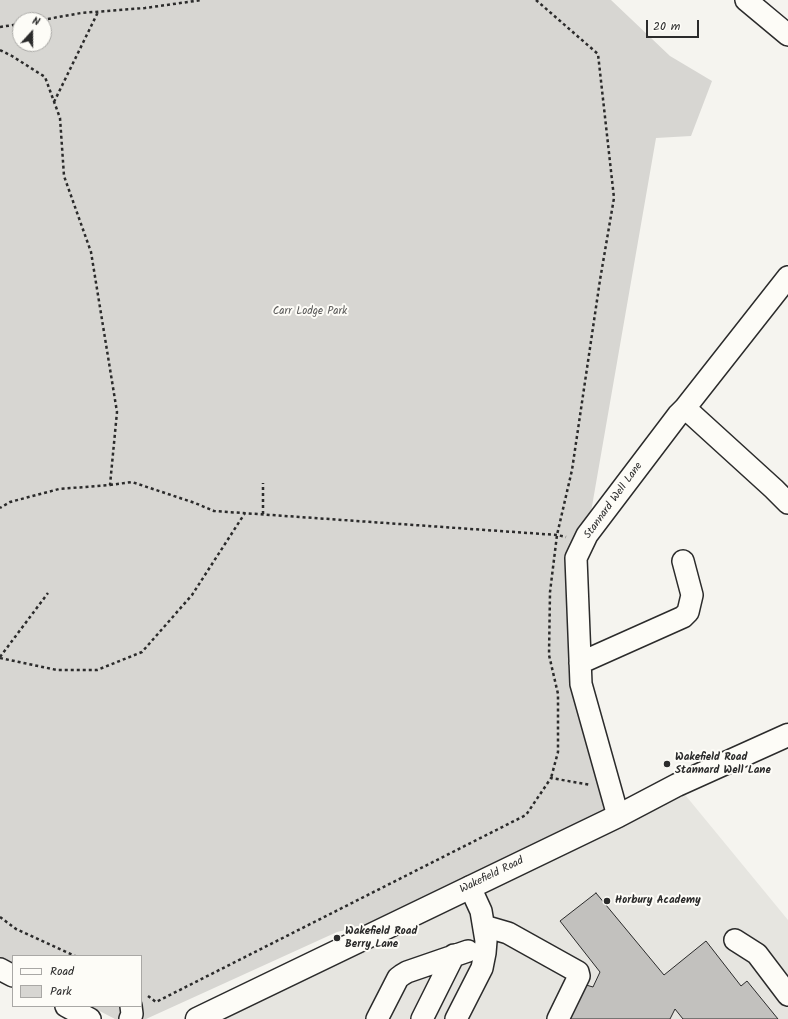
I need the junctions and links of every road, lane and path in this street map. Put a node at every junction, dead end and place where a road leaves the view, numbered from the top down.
1 (202, 0) edge
2 (536, 0) edge
3 (746, 0) edge
4 (98, 12) junction
5 (52, 18) edge
6 (12, 25) edge
7 (0, 27) edge
8 (788, 35) edge
9 (0, 50) edge
10 (54, 103) junction
11 (788, 277) edge
12 (685, 408) junction
13 (263, 483) dead end
14 (110, 484) junction
15 (788, 503) edge
16 (0, 508) edge
17 (245, 512) junction
18 (263, 514) junction
19 (557, 535) junction
20 (584, 541) junction
21 (683, 561) dead end
22 (48, 593) dead end
23 (0, 658) edge
24 (580, 663) junction
25 (788, 735) edge
26 (551, 778) junction
27 (611, 788) junction
28 (618, 816) junction
29 (470, 887) junction
30 (0, 916) edge
31 (484, 926) junction
32 (735, 940) dead end
33 (73, 955) edge
34 (457, 958) junction
35 (0, 969) edge
36 (12, 975) edge
37 (476, 980) junction
38 (788, 995) edge
39 (156, 1002) dead end
40 (68, 1007) edge
41 (131, 1007) edge
42 (90, 1019) edge
43 (130, 1019) edge
44 (197, 1019) edge
45 (378, 1019) edge
46 (422, 1019) edge
47 (456, 1019) edge
48 (558, 1019) edge

1 - 4 path
2 - 19 path
3 - 8 street
4 - 5 path
4 - 10 path
6 - 7 path
9 - 10 path
10 - 14 path
11 - 12 street, Stannard Well Lane
12 - 15 street
12 - 20 street, Stannard Well Lane
13 - 18 path
14 - 16 path
14 - 17 path
17 - 18 path
17 - 23 path
18 - 19 path
19 - 20 path
19 - 26 path
20 - 24 street, Stannard Well Lane
21 - 24 street
22 - 23 path
24 - 27 street, Stannard Well Lane
25 - 28 main road, Wakefield Road
26 - 27 path
26 - 39 path
27 - 28 street, Stannard Well Lane
28 - 29 main road, Wakefield Road
29 - 31 street
29 - 44 main road, Wakefield Road
30 - 33 path
31 - 37 street
31 - 48 street
32 - 38 street
34 - 37 street
34 - 45 street
34 - 46 street
35 - 36 street
37 - 47 street
40 - 42 street
41 - 43 street

